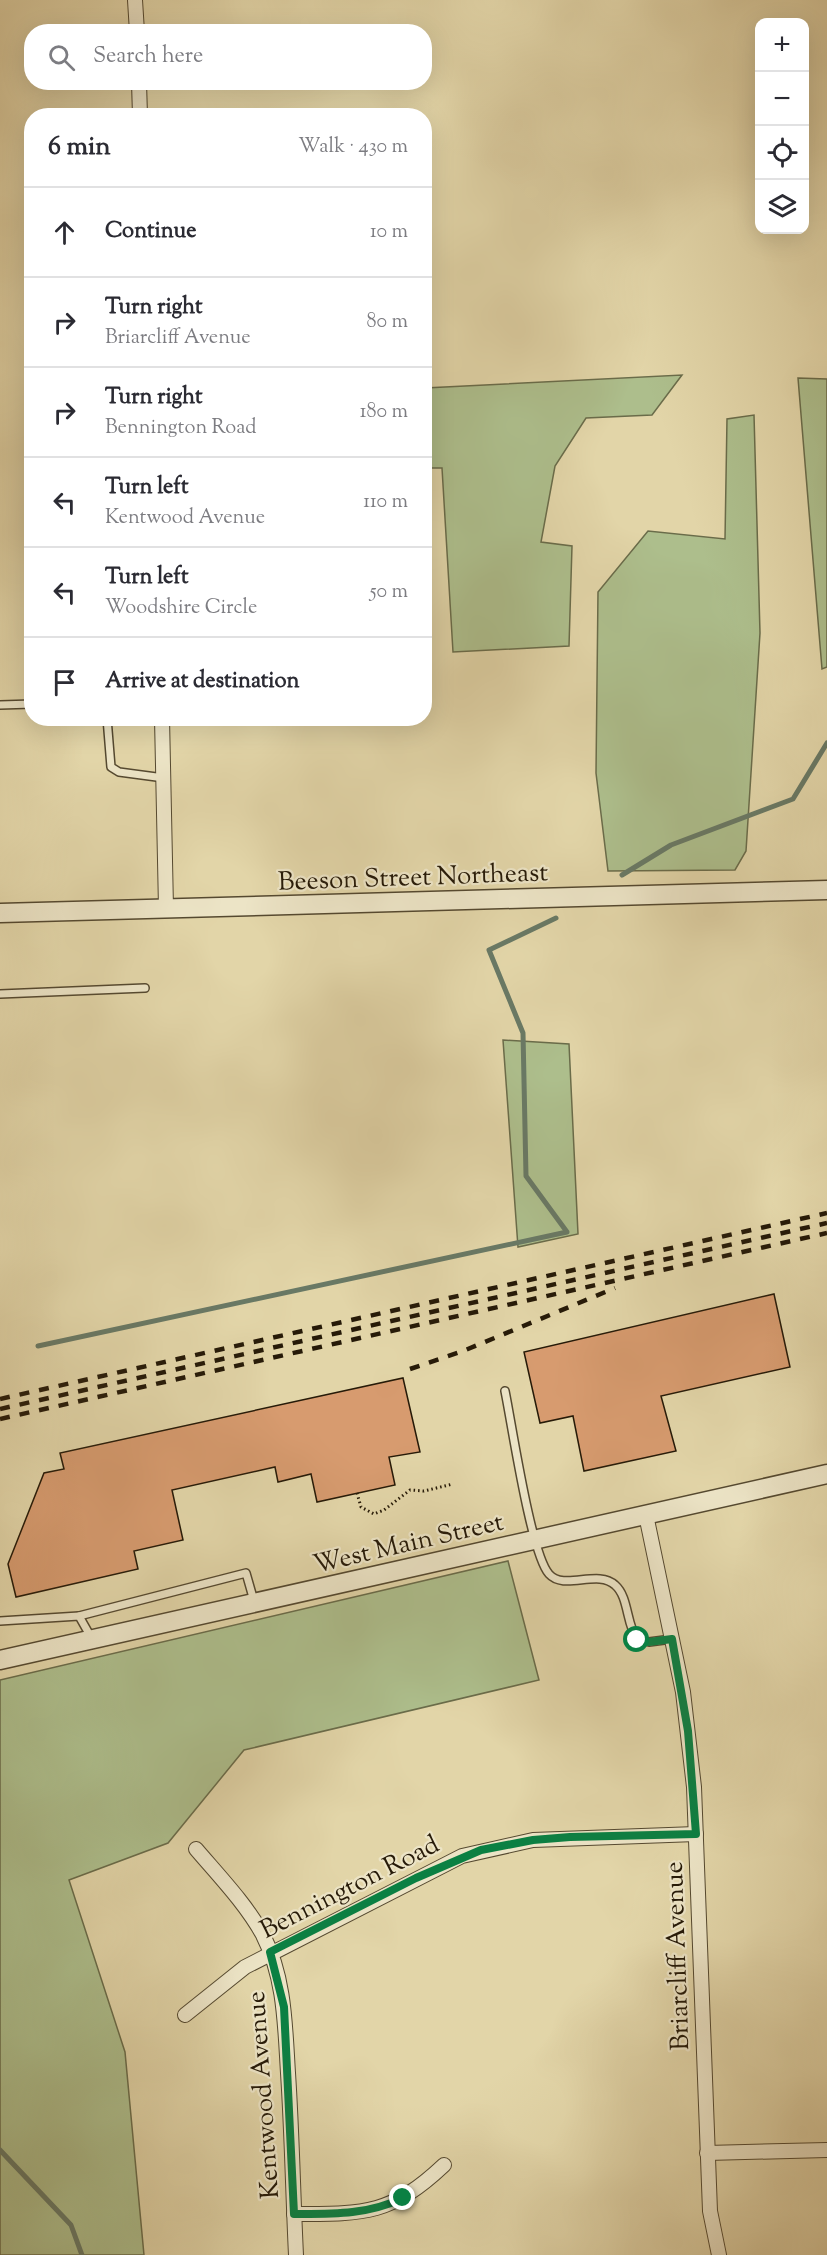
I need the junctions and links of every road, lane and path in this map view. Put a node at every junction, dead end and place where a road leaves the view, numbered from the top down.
1 (135, 0) edge
2 (136, 24) edge
3 (139, 90) edge
4 (140, 108) edge
5 (24, 704) edge
6 (0, 705) edge
7 (108, 726) edge
8 (162, 726) edge
9 (164, 778) junction
10 (827, 890) edge
11 (166, 908) junction
12 (0, 913) edge
13 (145, 988) dead end
14 (0, 994) edge
15 (505, 1390) dead end
16 (827, 1474) edge
17 (453, 1484) dead end
18 (357, 1494) dead end
19 (646, 1515) junction
20 (535, 1540) junction
21 (255, 1603) junction
22 (79, 1616) junction
23 (0, 1621) edge
24 (92, 1639) junction
25 (672, 1639) junction
26 (0, 1660) edge
27 (696, 1834) junction
28 (196, 1848) dead end
29 (270, 1952) junction
30 (185, 2015) dead end
31 (827, 2150) edge
32 (707, 2153) junction
33 (444, 2164) dead end
34 (294, 2214) junction
35 (296, 2255) edge
36 (718, 2255) edge

1 - 2 street
3 - 4 street
5 - 6 lane
7 - 9 lane
8 - 9 street
9 - 11 street
10 - 11 street, Beeson Street Northeast
11 - 12 street, Beeson Street Northeast
13 - 14 lane
15 - 20 lane
16 - 19 street, West Main Street
17 - 18 path
19 - 20 street, West Main Street
19 - 25 street, Briarcliff Avenue
20 - 21 street, West Main Street
20 - 25 lane
21 - 22 lane
21 - 24 street, West Main Street
22 - 23 lane
22 - 24 lane
24 - 26 street, West Main Street
25 - 27 street, Briarcliff Avenue
27 - 29 street, Bennington Road
27 - 32 street, Briarcliff Avenue
28 - 29 street, Kentwood Avenue
29 - 30 street, Bennington Road
29 - 34 street, Kentwood Avenue
31 - 32 street
32 - 36 street, Briarcliff Avenue
33 - 34 street
34 - 35 street, Kentwood Avenue

